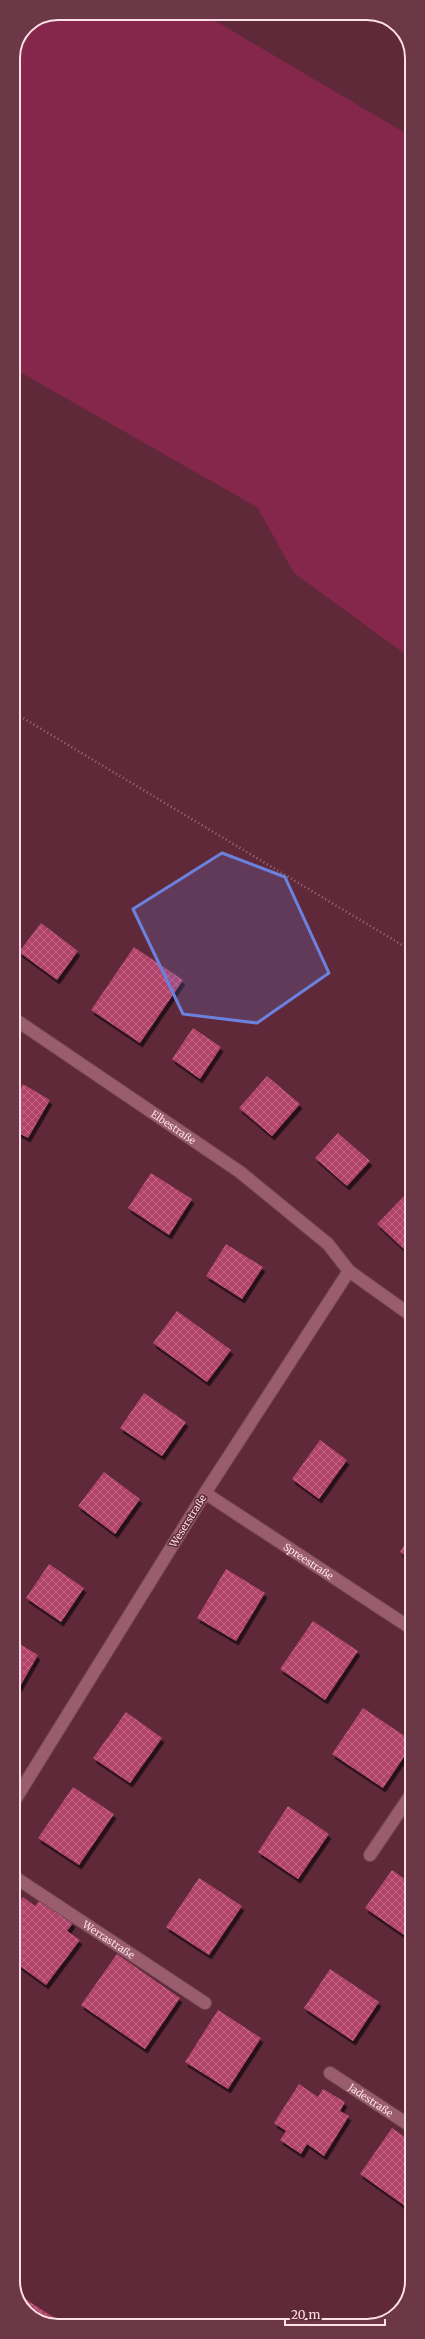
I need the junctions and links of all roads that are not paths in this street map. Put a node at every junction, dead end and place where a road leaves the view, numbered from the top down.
1 (20, 1023) edge
2 (349, 1271) junction
3 (405, 1311) edge
4 (205, 1493) junction
5 (405, 1624) edge
6 (20, 1792) edge
7 (405, 1803) edge
8 (370, 1855) dead end
9 (20, 1881) edge
10 (205, 2003) dead end
11 (330, 2073) dead end
12 (405, 2121) edge

1 - 2 street, Elbestraße
2 - 3 street
2 - 4 street, Weserstraße
4 - 5 street, Spreestraße
4 - 6 street, Weserstraße
7 - 8 street
9 - 10 street, Werrastraße
11 - 12 street, Jadestraße

